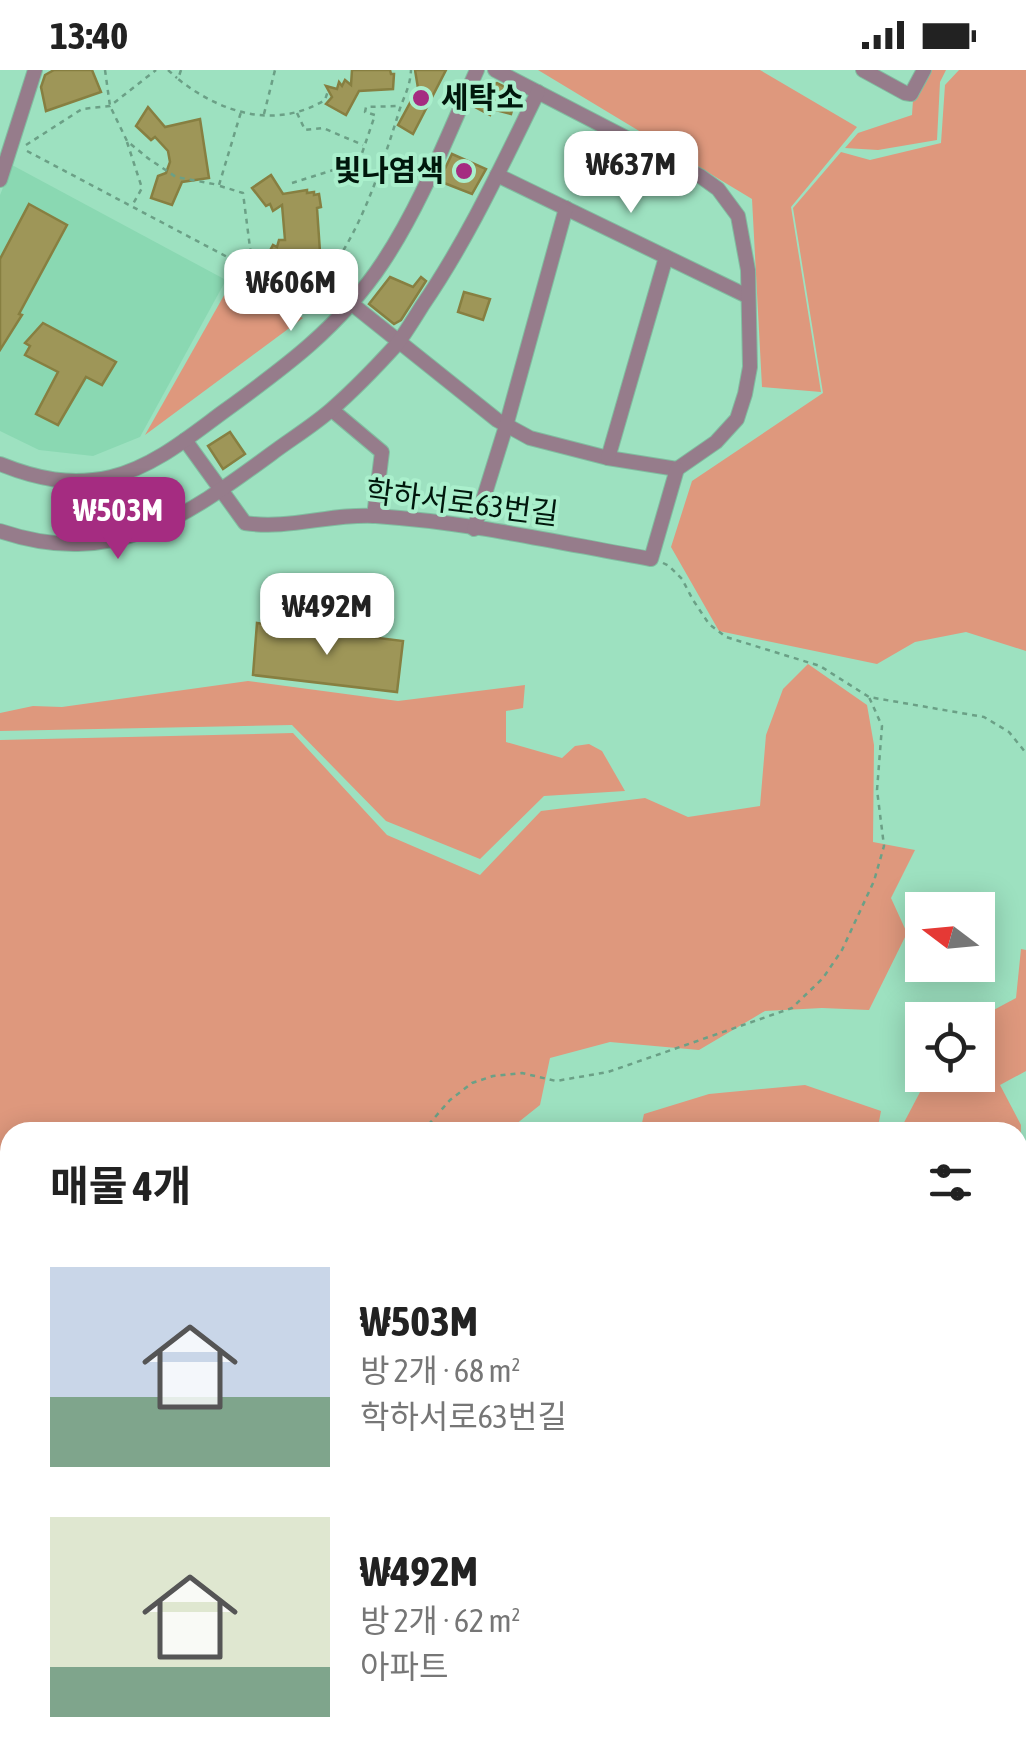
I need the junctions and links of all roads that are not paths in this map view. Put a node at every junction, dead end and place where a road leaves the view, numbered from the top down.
1 (35, 70) edge
2 (477, 70) edge
3 (495, 70) edge
4 (862, 70) edge
5 (924, 70) edge
6 (538, 92) junction
7 (497, 175) junction
8 (0, 180) edge
9 (566, 208) junction
10 (666, 256) junction
11 (747, 296) junction
12 (352, 304) junction
13 (398, 343) junction
14 (332, 410) junction
15 (506, 426) junction
16 (186, 440) junction
17 (608, 458) junction
18 (0, 464) edge
19 (677, 469) junction
20 (222, 490) junction
21 (374, 516) junction
22 (474, 529) junction
23 (0, 531) edge

1 - 8 street
2 - 12 street
3 - 6 street
4 - 5 street
6 - 7 street
6 - 11 street
7 - 9 street
7 - 13 street
9 - 10 street
9 - 15 street
10 - 11 street
10 - 17 street
11 - 19 street
12 - 13 street
12 - 16 street
13 - 14 street
13 - 15 street
14 - 20 street
14 - 21 street
15 - 17 street
15 - 22 street
16 - 18 street
16 - 20 street, 학하서로63번길
17 - 19 street
19 - 22 street, 학하서로63번길
20 - 21 street, 학하서로63번길
20 - 23 street
21 - 22 street, 학하서로63번길

